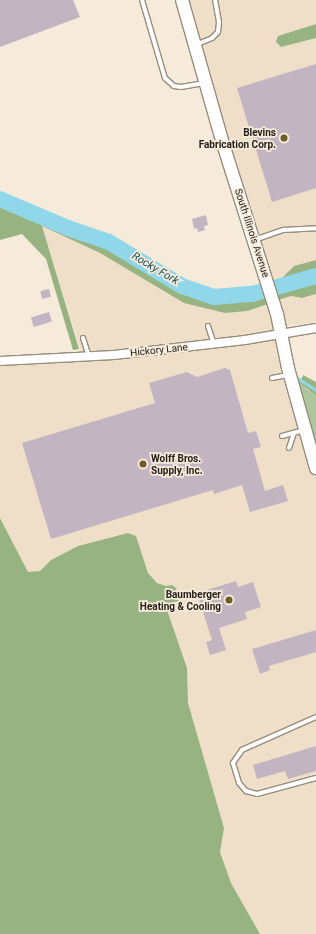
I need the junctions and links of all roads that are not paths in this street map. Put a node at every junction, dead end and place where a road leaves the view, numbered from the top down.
1 (142, 0) edge
2 (182, 0) edge
3 (215, 0) edge
4 (195, 45) junction
5 (206, 82) junction
6 (316, 228) edge
7 (254, 240) junction
8 (208, 326) dead end
9 (316, 328) edge
10 (281, 334) junction
11 (84, 338) dead end
12 (214, 344) junction
13 (89, 357) junction
14 (0, 361) edge
15 (290, 374) junction
16 (272, 378) dead end
17 (299, 431) junction
18 (282, 436) dead end
19 (289, 448) dead end
20 (316, 468) edge
21 (316, 717) edge
22 (316, 778) edge

1 - 5 lane
2 - 4 main road, South Illinois Avenue
3 - 4 lane
4 - 5 main road, South Illinois Avenue
5 - 7 main road, South Illinois Avenue
6 - 7 lane
7 - 10 main road, South Illinois Avenue
8 - 12 lane
9 - 10 street, Hickory Lane
10 - 12 street, Hickory Lane
10 - 15 main road, South Illinois Avenue
11 - 13 lane
12 - 13 street, Hickory Lane
13 - 14 street, Hickory Lane
15 - 16 lane
15 - 17 main road, South Illinois Avenue
17 - 18 lane
17 - 19 lane
17 - 20 main road, South Illinois Avenue
21 - 22 lane

